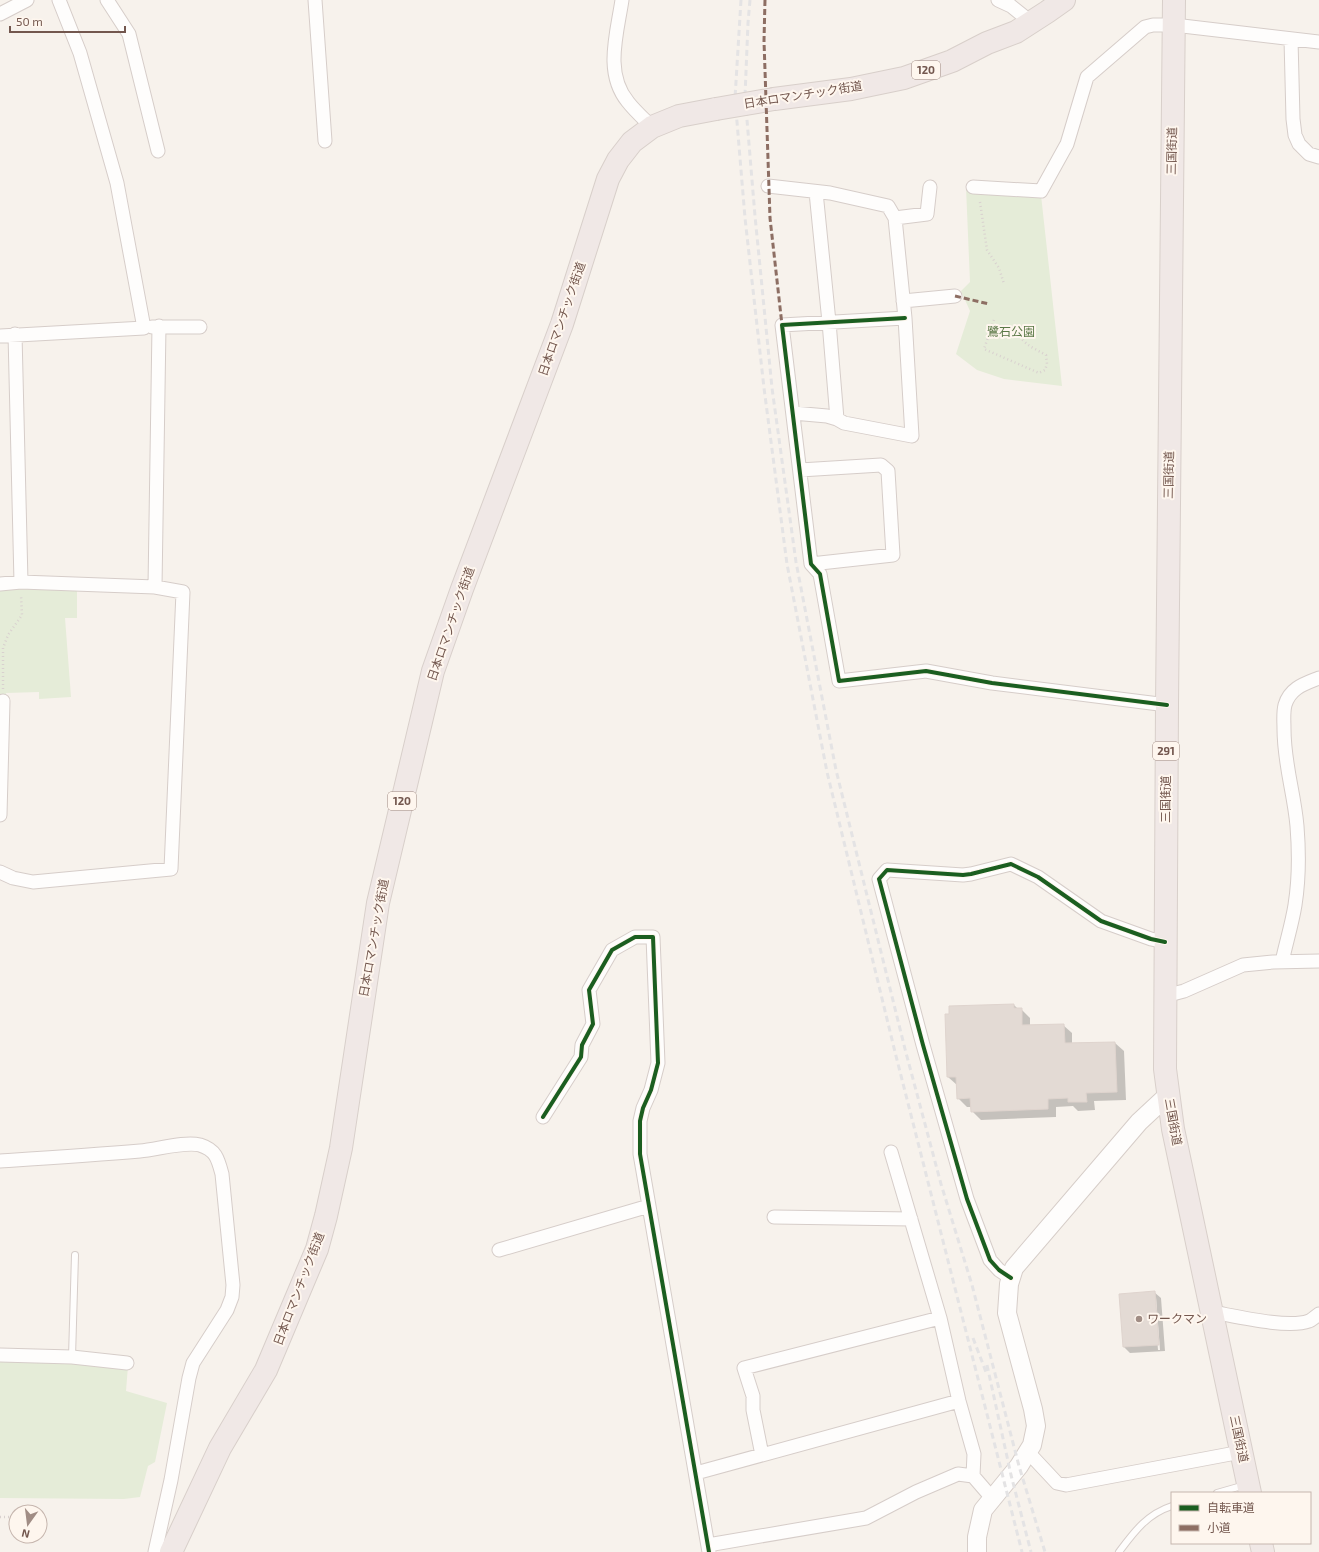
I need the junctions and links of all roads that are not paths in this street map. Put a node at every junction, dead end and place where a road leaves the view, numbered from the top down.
1 (27, 0) edge
2 (59, 0) edge
3 (107, 0) edge
4 (315, 0) edge
5 (622, 0) edge
6 (998, 0) edge
7 (1064, 0) edge
8 (1174, 0) edge
9 (0, 14) edge
10 (1031, 22) junction
11 (1174, 26) junction
12 (1291, 39) junction
13 (1319, 42) edge
14 (652, 127) junction
15 (325, 141) dead end
16 (158, 151) dead end
17 (1319, 157) edge
18 (768, 186) dead end
19 (930, 187) dead end
20 (975, 187) road end
21 (816, 192) junction
22 (895, 218) junction
23 (955, 296) dead end
24 (903, 301) junction
25 (904, 318) junction
26 (829, 322) junction
27 (159, 326) junction
28 (200, 327) dead end
29 (144, 328) junction
30 (15, 334) junction
31 (0, 336) edge
32 (793, 413) junction
33 (837, 419) junction
34 (800, 470) junction
35 (811, 564) junction
36 (21, 582) junction
37 (0, 584) edge
38 (155, 586) junction
39 (1319, 678) edge
40 (3, 702) road end
41 (1167, 705) junction
42 (0, 815) edge
43 (0, 872) edge
44 (1166, 942) junction
45 (1319, 961) edge
46 (1282, 962) junction
47 (1165, 996) junction
48 (1168, 1095) junction
49 (543, 1117) dead end
50 (891, 1152) dead end
51 (0, 1161) edge
52 (649, 1206) junction
53 (774, 1217) dead end
54 (911, 1219) junction
55 (499, 1250) dead end
56 (75, 1255) dead end
57 (1011, 1278) junction
58 (1212, 1312) junction
59 (1319, 1314) edge
60 (940, 1318) junction
61 (0, 1355) edge
62 (72, 1357) junction
63 (127, 1363) dead end
64 (959, 1401) junction
65 (1028, 1452) junction
66 (1241, 1452) junction
67 (762, 1455) junction
68 (696, 1473) junction
69 (973, 1476) junction
70 (1249, 1488) edge
71 (1223, 1492) edge
72 (992, 1498) junction
73 (1171, 1506) edge
74 (709, 1549) edge
75 (155, 1552) edge
76 (171, 1552) edge
77 (977, 1552) edge
78 (1119, 1552) edge

1 - 9 street
2 - 29 street
3 - 16 street
4 - 15 street
5 - 14 street
6 - 10 street
7 - 10 highway, 日本ロマンチック街道 / 120
8 - 11 highway, 三国街道 / 291
10 - 14 highway, 日本ロマンチック街道 / 120, bridge
11 - 12 street
11 - 20 street
11 - 41 highway, 三国街道 / 291
12 - 13 street
12 - 17 street
14 - 76 highway, 日本ロマンチック街道 / 120
18 - 21 street
19 - 22 street
21 - 22 street
21 - 26 street
22 - 24 street
23 - 24 street
24 - 25 street
25 - 26 street
25 - 33 street
26 - 32 street
26 - 33 street
27 - 28 street
27 - 29 street
27 - 38 street
29 - 30 street
30 - 31 street
30 - 36 street
32 - 33 street
32 - 34 street
34 - 35 street
34 - 35 street
35 - 41 street
36 - 37 street
36 - 38 street
38 - 43 street
39 - 46 street
40 - 42 street
41 - 44 highway, 三国街道 / 291
44 - 47 highway, 三国街道 / 291
44 - 57 street
45 - 46 street
46 - 47 street
47 - 48 highway, 三国街道 / 291
48 - 57 street
48 - 58 highway, 三国街道 / 291
49 - 52 street
50 - 54 street
51 - 75 street
52 - 55 street
52 - 68 street
53 - 54 street
54 - 60 street
56 - 62 lane
57 - 65 street
58 - 59 street
58 - 66 highway, 三国街道 / 291
60 - 64 street
60 - 67 street
61 - 62 street
62 - 63 street
64 - 67 street
64 - 69 street
65 - 66 street
65 - 72 street
66 - 70 highway, 三国街道 / 291
67 - 68 street
68 - 74 street
69 - 72 street
69 - 74 street
70 - 71 lane
72 - 77 street
73 - 78 lane

